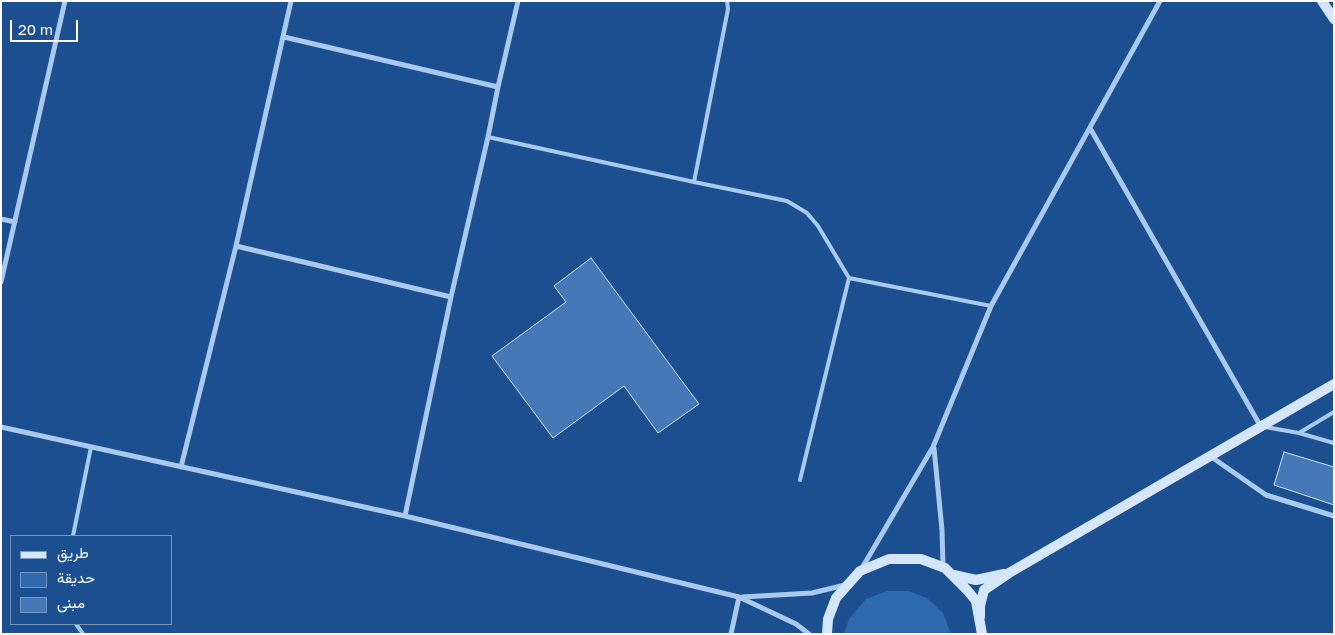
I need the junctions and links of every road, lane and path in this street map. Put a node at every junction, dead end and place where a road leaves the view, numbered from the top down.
1 (65, 1) edge
2 (291, 1) edge
3 (518, 1) edge
4 (728, 1) edge
5 (1160, 1) edge
6 (1322, 1) edge
7 (1334, 19) edge
8 (284, 37) junction
9 (498, 87) junction
10 (1090, 128) junction
11 (488, 137) junction
12 (694, 182) junction
13 (1, 219) edge
14 (14, 222) junction
15 (236, 246) junction
16 (849, 278) junction
17 (1, 282) edge
18 (451, 297) junction
19 (990, 306) junction
20 (1334, 384) edge
21 (1334, 412) edge
22 (1260, 426) junction
23 (1, 427) edge
24 (1298, 433) junction
25 (1334, 443) edge
26 (91, 447) junction
27 (933, 447) junction
28 (1210, 456) junction
29 (181, 467) junction
30 (800, 480) dead end
31 (405, 516) junction
32 (1334, 516) edge
33 (73, 535) edge
34 (947, 570) junction
35 (860, 571) junction
36 (1009, 573) junction
37 (848, 584) junction
38 (739, 598) junction
39 (980, 617) junction
40 (731, 634) edge
41 (809, 634) edge
42 (827, 634) edge
43 (982, 634) edge

1 - 14 street
2 - 8 street
3 - 9 street
4 - 12 lane
5 - 10 street
6 - 7 street
8 - 9 street
8 - 15 street
9 - 11 street
10 - 19 street
10 - 22 street
11 - 12 lane
11 - 18 street
12 - 16 lane
13 - 14 street
14 - 17 street
15 - 18 street
15 - 29 street
16 - 19 lane
16 - 30 lane
18 - 31 street
19 - 27 street
20 - 22 street
21 - 24 lane
22 - 24 lane
22 - 28 street
23 - 26 street
24 - 25 lane
26 - 29 street
26 - 33 lane
27 - 34 street
27 - 35 street
28 - 32 street
28 - 36 street
29 - 31 street
31 - 38 street
34 - 35 street
34 - 36 street
34 - 39 street
35 - 37 street
36 - 39 street
37 - 38 street
37 - 42 street
38 - 40 street
38 - 41 street
39 - 43 street

